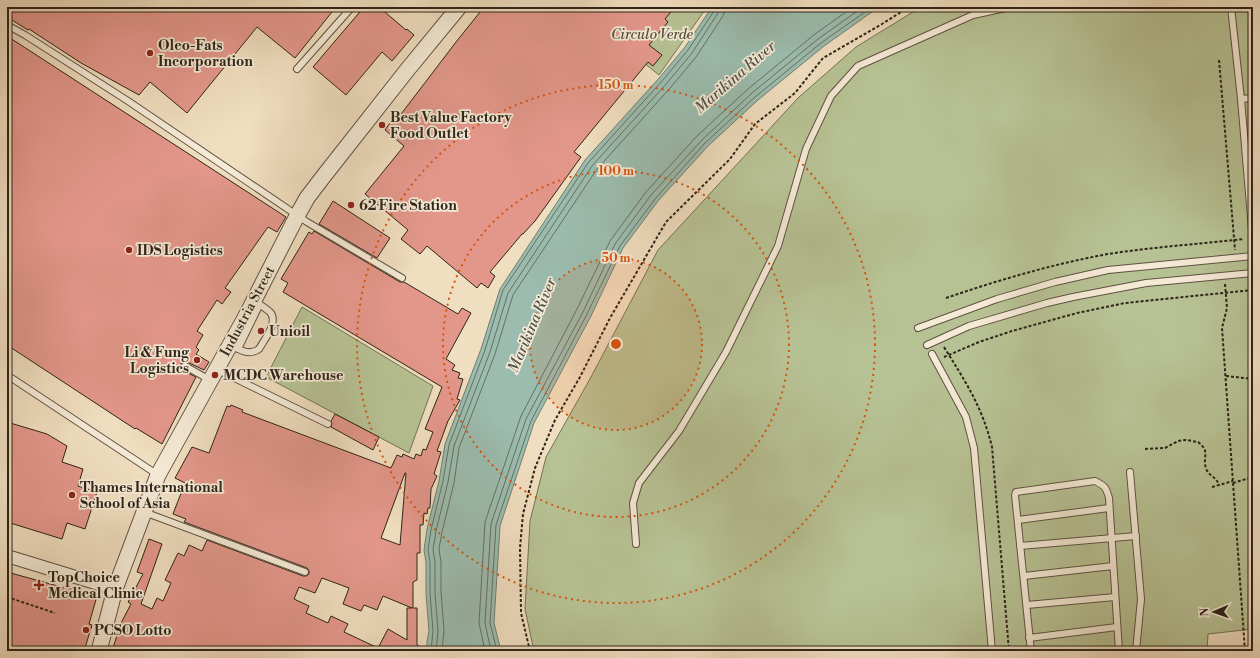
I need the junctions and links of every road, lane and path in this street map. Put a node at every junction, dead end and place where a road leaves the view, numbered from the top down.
1 (352, 7) edge
2 (460, 7) edge
3 (909, 7) edge
4 (1010, 7) edge
5 (1232, 7) edge
6 (7, 26) edge
7 (1219, 60) dead end
8 (296, 69) dead end
9 (1253, 98) edge
10 (1241, 99) junction
11 (297, 216) junction
12 (1234, 240) junction
13 (1253, 240) edge
14 (1253, 256) edge
15 (1236, 257) junction
16 (1253, 273) edge
17 (1224, 276) junction
18 (402, 278) dead end
19 (1253, 290) edge
20 (1226, 293) junction
21 (946, 298) dead end
22 (257, 302) junction
23 (918, 328) dead end
24 (939, 339) junction
25 (927, 345) dead end
26 (234, 347) junction
27 (932, 354) dead end
28 (949, 355) junction
29 (936, 361) junction
30 (185, 366) dead end
31 (7, 375) edge
32 (213, 375) junction
33 (1226, 376) junction
34 (1253, 379) edge
35 (328, 424) dead end
36 (1145, 449) dead end
37 (1130, 472) dead end
38 (158, 475) junction
39 (1253, 477) edge
40 (1233, 482) junction
41 (1219, 485) junction
42 (1212, 487) dead end
43 (1109, 508) junction
44 (144, 512) junction
45 (1018, 520) junction
46 (1136, 536) junction
47 (1111, 538) junction
48 (636, 544) dead end
49 (1020, 546) junction
50 (7, 556) edge
51 (1113, 566) junction
52 (305, 572) dead end
53 (1024, 576) junction
54 (115, 589) junction
55 (7, 597) edge
56 (1115, 597) junction
57 (1027, 605) junction
58 (55, 613) dead end
59 (1117, 627) junction
60 (1029, 638) junction
61 (1119, 650) edge
62 (99, 651) edge
63 (530, 651) edge
64 (992, 651) edge
65 (1009, 651) edge
66 (1031, 651) edge
67 (1100, 651) edge
68 (1136, 651) edge
69 (1245, 651) edge

1 - 8 lane
2 - 11 street, Industria Street
3 - 63 path
4 - 48 lane
5 - 10 lane
6 - 11 lane
7 - 12 path
9 - 10 lane
10 - 13 lane
11 - 18 lane
11 - 22 street, Industria Street
12 - 13 path
12 - 15 path
12 - 21 path
14 - 15 lane
15 - 23 lane
16 - 17 lane
17 - 20 path
17 - 24 lane
19 - 20 path
20 - 28 path
20 - 33 path
22 - 26 street, Industria Street
22 - 26 lane
24 - 25 lane
24 - 28 path
26 - 32 street, Industria Street
27 - 29 lane
28 - 29 path
28 - 65 path
29 - 64 lane
30 - 32 lane
31 - 38 lane
32 - 35 lane
32 - 38 street, Industria Street
33 - 34 path
33 - 40 path
36 - 41 path
37 - 46 lane
38 - 44 street, Industria Street
39 - 40 path
40 - 41 path
40 - 69 path
41 - 42 path
43 - 45 lane
43 - 45 lane
43 - 47 lane
44 - 52 lane
44 - 54 street, Industria Street
45 - 49 lane
46 - 47 lane
46 - 68 lane
47 - 49 lane
47 - 51 lane
49 - 53 lane
50 - 54 street
51 - 53 lane
51 - 56 lane
53 - 57 lane
54 - 62 street, Industria Street
55 - 58 path
56 - 57 lane
56 - 59 lane
57 - 60 lane
59 - 60 lane
59 - 61 lane
60 - 66 lane
61 - 67 lane

